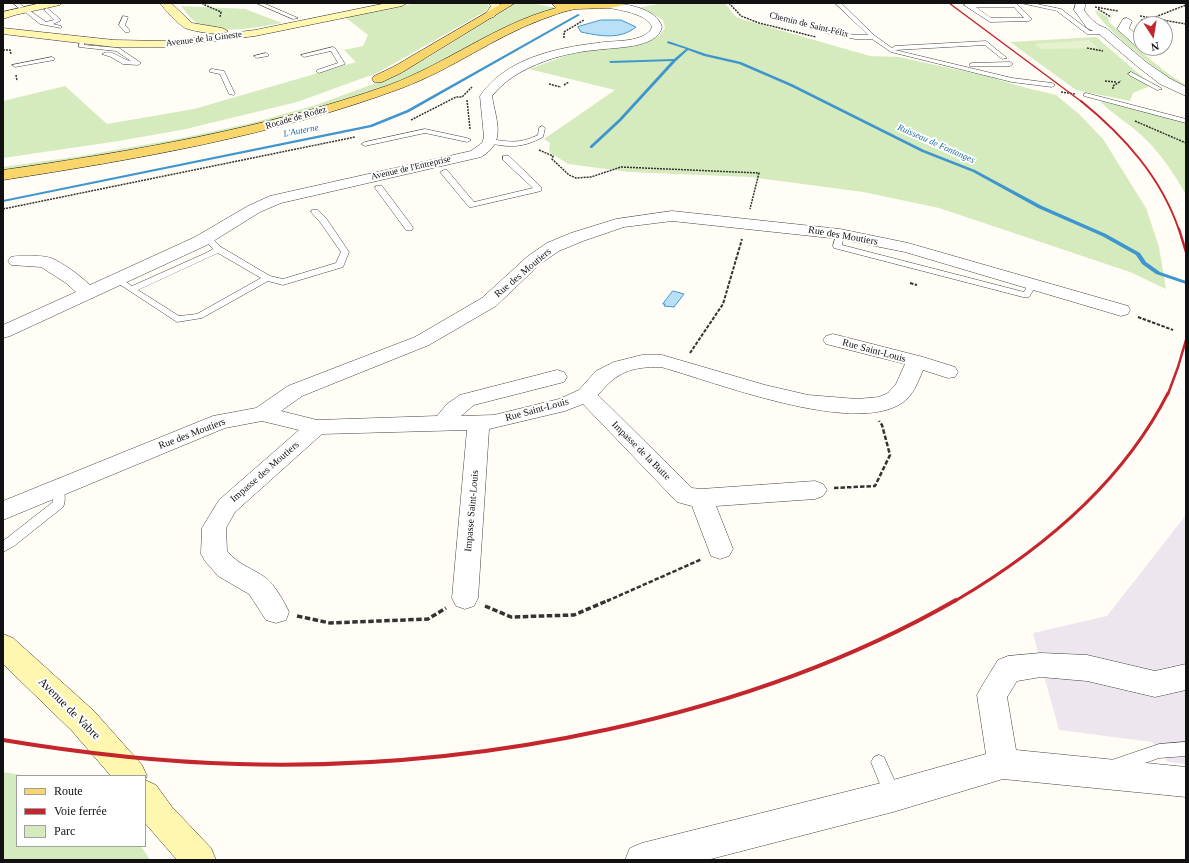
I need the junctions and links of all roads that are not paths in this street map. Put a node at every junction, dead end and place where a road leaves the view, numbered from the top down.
1 (165, 3) edge
2 (259, 3) edge
3 (393, 3) edge
4 (402, 3) edge
5 (510, 3) edge
6 (549, 3) edge
7 (620, 3) edge
8 (628, 3) edge
9 (838, 3) edge
10 (1024, 3) edge
11 (1081, 3) edge
12 (269, 4) edge
13 (966, 4) edge
14 (982, 4) edge
15 (1013, 4) edge
16 (609, 5) junction
17 (1094, 5) edge
18 (46, 6) edge
19 (573, 6) junction
20 (492, 9) edge
21 (11, 10) edge
22 (27, 11) dead end
23 (639, 12) junction
24 (125, 17) dead end
25 (295, 18) dead end
26 (1127, 21) dead end
27 (47, 24) junction
28 (188, 25) junction
29 (59, 27) junction
30 (3, 31) edge
31 (127, 31) dead end
32 (1103, 31) junction
33 (828, 32) dead end
34 (34, 35) junction
35 (50, 37) junction
36 (873, 37) junction
37 (1133, 38) edge
38 (82, 40) junction
39 (145, 44) junction
40 (886, 48) junction
41 (900, 48) junction
42 (264, 53) dead end
43 (105, 54) dead end
44 (256, 54) dead end
45 (304, 55) dead end
46 (1004, 58) dead end
47 (52, 59) dead end
48 (1010, 64) dead end
49 (15, 65) dead end
50 (1165, 67) dead end
51 (212, 71) dead end
52 (319, 71) dead end
53 (1131, 74) road end
54 (363, 84) dead end
55 (1052, 85) dead end
56 (350, 89) dead end
57 (1159, 89) dead end
58 (1185, 90) edge
59 (232, 94) dead end
60 (1086, 95) dead end
61 (1186, 121) edge
62 (542, 128) dead end
63 (467, 140) road end
64 (490, 141) junction
65 (365, 144) dead end
66 (506, 158) dead end
67 (3, 164) edge
68 (444, 172) dead end
69 (3, 175) edge
70 (379, 188) dead end
71 (315, 212) dead end
72 (409, 228) dead end
73 (212, 243) junction
74 (17, 261) dead end
75 (266, 278) junction
76 (117, 280) junction
77 (132, 289) junction
78 (88, 293) junction
79 (1121, 310) road end
80 (3, 332) edge
81 (833, 340) dead end
82 (916, 361) junction
83 (948, 372) dead end
84 (557, 378) dead end
85 (586, 395) junction
86 (262, 414) junction
87 (443, 422) junction
88 (479, 423) junction
89 (317, 427) junction
90 (58, 489) junction
91 (815, 490) road end
92 (701, 498) junction
93 (3, 511) edge
94 (3, 548) edge
95 (720, 549) road end
96 (465, 598) road end
97 (276, 612) road end
98 (3, 646) edge
99 (1186, 677) edge
100 (1186, 749) edge
101 (879, 762) dead end
102 (1003, 764) junction
103 (1093, 773) junction
104 (129, 775) edge
105 (1186, 782) edge
106 (893, 796) junction
107 (153, 807) edge
108 (180, 860) edge
109 (199, 860) edge
110 (642, 860) edge

1 - 28 main road
2 - 12 lane
3 - 28 main road
4 - 39 main road, Avenue de la Gineste
5 - 20 main road
6 - 19 main road
7 - 16 main road
8 - 23 street
9 - 36 lane
10 - 32 lane
11 - 32 street
12 - 25 lane
13 - 14 lane
13 - 15 lane
14 - 15 lane
16 - 19 main road
16 - 23 street
17 - 32 street
18 - 21 main road
18 - 27 lane
19 - 69 main road, Rocade de Rodez
20 - 54 main road
22 - 27 lane
23 - 64 street
24 - 31 lane
26 - 37 street
27 - 29 lane
28 - 39 main road
29 - 34 lane
29 - 35 lane
30 - 34 main road, Avenue de la Gineste
32 - 58 street
33 - 36 lane
34 - 35 main road, Avenue de la Gineste
35 - 38 main road, Avenue de la Gineste
36 - 40 lane
38 - 39 main road, Avenue de la Gineste
38 - 43 lane
40 - 41 lane
40 - 55 lane
41 - 46 lane
41 - 48 lane
42 - 44 lane
45 - 52 lane
47 - 49 lane
50 - 58 street
51 - 59 lane
53 - 57 lane
56 - 67 main road, Rocade de Rodez
60 - 61 lane
62 - 64 lane
63 - 65 lane
64 - 73 street, Avenue de l'Entreprise
66 - 68 lane
70 - 72 lane
71 - 75 lane
73 - 75 lane
73 - 76 street, Avenue de l'Entreprise
73 - 77 lane
74 - 78 street
75 - 77 lane
76 - 77 lane
76 - 78 street, Avenue de l'Entreprise
78 - 80 street, Avenue de l'Entreprise
79 - 86 street, Rue des Moutiers
81 - 82 street, Rue Saint-Louis
82 - 83 street, Rue Saint-Louis
82 - 85 street, Rue Saint-Louis
84 - 87 street
85 - 88 street, Rue Saint-Louis
85 - 92 street, Impasse de la Butte
86 - 89 street, Rue Saint-Louis
86 - 90 street, Rue des Moutiers
87 - 88 street, Rue Saint-Louis
87 - 89 street, Rue Saint-Louis
88 - 96 street, Impasse Saint-Louis
89 - 97 street, Impasse des Moutiers
90 - 93 street, Rue des Moutiers
90 - 94 lane
91 - 92 street, Impasse de la Butte
92 - 95 street
98 - 104 main road, Avenue de Vabre
99 - 102 street
100 - 103 lane
101 - 106 lane
102 - 103 street
102 - 106 street
103 - 105 street
106 - 110 street
107 - 108 main road
107 - 109 main road

